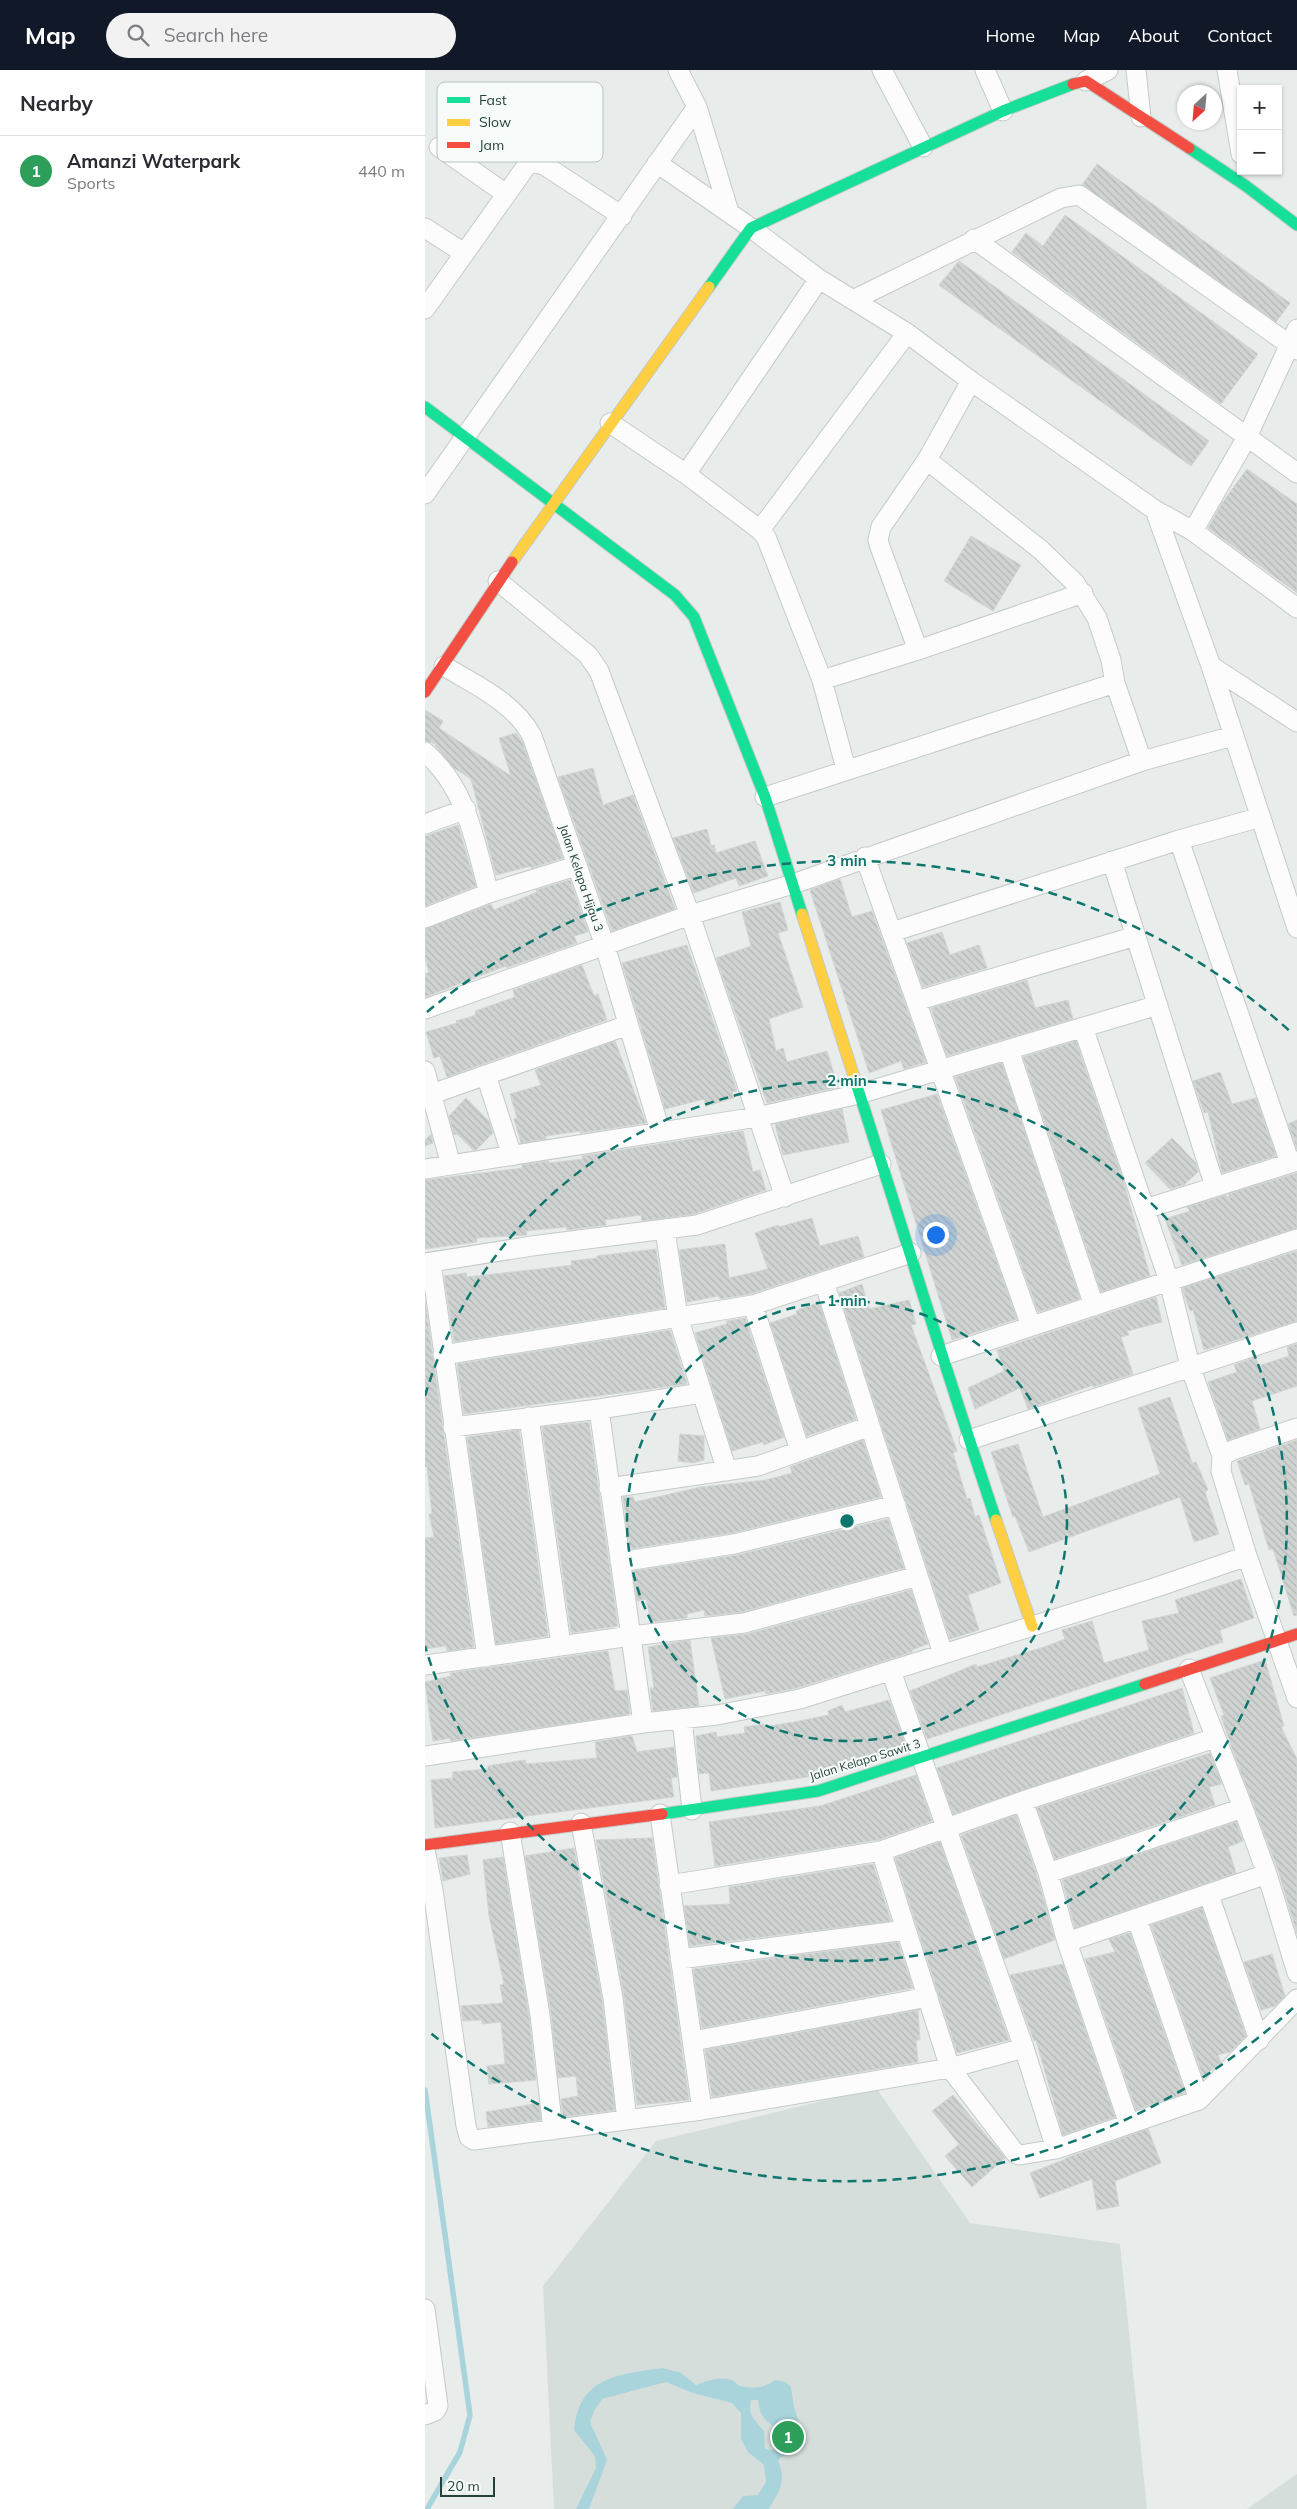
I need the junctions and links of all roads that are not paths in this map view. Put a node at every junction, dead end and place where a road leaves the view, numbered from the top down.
1 (678, 70) edge
2 (882, 70) edge
3 (985, 70) edge
4 (1108, 70) edge
5 (1136, 70) edge
6 (1227, 70) edge
7 (1086, 81) junction
8 (697, 107) junction
9 (1003, 111) junction
10 (1141, 117) junction
11 (1237, 130) edge
12 (923, 147) junction
13 (460, 162) edge
14 (657, 163) junction
15 (1245, 179) edge
16 (506, 194) junction
17 (729, 212) junction
18 (622, 216) junction
19 (1297, 225) edge
20 (425, 228) edge
21 (751, 228) junction
22 (974, 239) junction
23 (464, 253) junction
24 (819, 279) junction
25 (853, 300) junction
26 (425, 309) edge
27 (907, 333) junction
28 (1295, 341) edge
29 (971, 381) junction
30 (425, 407) edge
31 (610, 423) junction
32 (466, 436) junction
33 (1247, 437) junction
34 (927, 460) junction
35 (1297, 473) edge
36 (686, 474) junction
37 (425, 494) edge
38 (554, 503) junction
39 (1155, 510) junction
40 (760, 530) junction
41 (1193, 532) junction
42 (498, 581) junction
43 (1083, 593) junction
44 (1297, 608) edge
45 (918, 650) junction
46 (444, 666) junction
47 (1211, 666) junction
48 (822, 680) junction
49 (1115, 683) junction
50 (425, 692) edge
51 (1297, 722) edge
52 (1233, 736) junction
53 (425, 752) edge
54 (1141, 761) junction
55 (847, 769) junction
56 (765, 797) junction
57 (466, 809) junction
58 (1261, 817) junction
59 (425, 824) edge
60 (1179, 840) junction
61 (865, 857) junction
62 (1112, 861) junction
63 (576, 866) junction
64 (793, 884) junction
65 (489, 893) junction
66 (690, 915) junction
67 (425, 918) edge
68 (1297, 928) edge
69 (892, 932) junction
70 (1136, 936) junction
71 (605, 946) junction
72 (916, 1002) junction
73 (1158, 1005) junction
74 (425, 1009) edge
75 (629, 1025) junction
76 (1083, 1027) junction
77 (1009, 1050) junction
78 (941, 1070) junction
79 (425, 1071) edge
80 (486, 1075) junction
81 (432, 1094) junction
82 (859, 1094) junction
83 (757, 1117) junction
84 (661, 1131) junction
85 (512, 1156) junction
86 (1293, 1162) edge
87 (881, 1164) junction
88 (451, 1165) junction
89 (425, 1168) edge
90 (1215, 1186) junction
91 (785, 1198) junction
92 (1145, 1209) junction
93 (665, 1230) junction
94 (1297, 1239) edge
95 (911, 1253) junction
96 (428, 1263) edge
97 (1169, 1281) junction
98 (824, 1282) junction
99 (753, 1305) junction
100 (1094, 1306) junction
101 (678, 1317) junction
102 (1031, 1326) junction
103 (1297, 1332) edge
104 (443, 1355) junction
105 (941, 1356) junction
106 (1190, 1366) junction
107 (702, 1393) junction
108 (599, 1409) junction
109 (529, 1417) junction
110 (870, 1426) junction
111 (453, 1427) junction
112 (1297, 1428) edge
113 (969, 1440) junction
114 (800, 1451) junction
115 (1222, 1456) junction
116 (727, 1471) junction
117 (609, 1488) junction
118 (896, 1505) junction
119 (1247, 1556) junction
120 (620, 1562) junction
121 (919, 1576) junction
122 (1033, 1626) junction
123 (1297, 1634) edge
124 (631, 1636) junction
125 (1278, 1640) junction
126 (561, 1645) junction
127 (943, 1654) junction
128 (487, 1657) junction
129 (425, 1666) edge
130 (1189, 1669) junction
131 (891, 1671) junction
132 (1297, 1698) edge
133 (682, 1718) junction
134 (643, 1723) junction
135 (1215, 1738) junction
136 (425, 1756) edge
137 (922, 1757) junction
138 (1023, 1801) junction
139 (1243, 1808) junction
140 (692, 1810) junction
141 (660, 1814) junction
142 (581, 1823) junction
143 (948, 1828) junction
144 (510, 1832) junction
145 (425, 1845) edge
146 (425, 1850) edge
147 (881, 1851) junction
148 (1048, 1873) junction
149 (1267, 1874) junction
150 (669, 1886) junction
151 (1209, 1895) junction
152 (1137, 1919) junction
153 (906, 1930) junction
154 (1067, 1942) junction
155 (680, 1959) junction
156 (1297, 1973) edge
157 (928, 1997) junction
158 (1297, 2000) edge
159 (1259, 2040) junction
160 (693, 2041) junction
161 (1024, 2048) junction
162 (950, 2068) junction
163 (1199, 2100) junction
164 (702, 2110) junction
165 (627, 2120) junction
166 (1129, 2124) junction
167 (553, 2130) junction
168 (1056, 2149) junction
169 (425, 2309) edge
170 (425, 2414) edge

1 - 8 street
2 - 12 street
3 - 9 street
4 - 7 street
5 - 10 street
6 - 11 street
7 - 9 street
7 - 10 street
8 - 14 street
8 - 17 street
9 - 12 street
10 - 15 street
12 - 21 street
13 - 16 street
14 - 17 street
14 - 18 street
15 - 19 street
16 - 18 street
16 - 23 street
17 - 21 street
18 - 32 street
20 - 23 street
21 - 24 street
21 - 31 street
22 - 25 street
22 - 28 street
22 - 33 street
23 - 26 street
24 - 25 street
24 - 36 street
25 - 27 street
27 - 29 street
27 - 40 street
28 - 33 street
29 - 34 street
29 - 39 street
30 - 32 street
31 - 36 street
31 - 38 street
32 - 37 street
32 - 38 street
33 - 35 street
33 - 41 street
34 - 43 street
34 - 45 street
36 - 40 street
38 - 42 street
38 - 56 street
39 - 41 street
39 - 47 street
40 - 48 street
41 - 44 street
42 - 46 street
42 - 66 street
43 - 45 street
43 - 49 street
45 - 48 street
46 - 50 street
46 - 63 street, Jalan Kelapa Hijau 3
47 - 51 street
47 - 52 street
48 - 55 street
49 - 54 street
49 - 55 street
52 - 54 street
52 - 58 street
53 - 57 street
54 - 61 street
55 - 56 street
56 - 64 street
57 - 59 street
57 - 65 street
58 - 60 street
58 - 68 street
60 - 62 street
60 - 86 street
61 - 64 street
61 - 69 street
62 - 69 street
62 - 70 street
63 - 65 street
63 - 71 street, Jalan Kelapa Hijau 3
64 - 66 street
64 - 82 street
65 - 67 street
66 - 71 street
66 - 83 street
69 - 72 street
70 - 72 street
70 - 73 street
71 - 74 street
71 - 75 street, Jalan Kelapa Hijau 3
72 - 78 street
73 - 76 street
73 - 90 street
75 - 80 street
75 - 84 street, Jalan Kelapa Hijau 3
76 - 77 street
76 - 92 street
77 - 78 street
77 - 100 street
78 - 82 street
78 - 102 street
79 - 81 street
80 - 81 street
80 - 85 street
81 - 88 street
82 - 83 street
82 - 87 street
83 - 84 street
83 - 91 street
84 - 85 street
85 - 88 street
86 - 90 street
87 - 91 street
87 - 95 street
88 - 89 street
90 - 92 street
91 - 93 street
92 - 97 street
93 - 96 street
93 - 101 street
94 - 97 street
95 - 98 street
95 - 105 street
96 - 104 street
97 - 100 street
97 - 106 street
98 - 99 street
98 - 110 street
99 - 101 street
99 - 114 street
100 - 102 street
101 - 104 street
101 - 107 street
102 - 105 street
103 - 106 street
104 - 111 street
105 - 113 street
106 - 113 street
106 - 115 street
107 - 108 street
107 - 116 street
108 - 109 street
108 - 117 street
109 - 111 street
109 - 126 street
110 - 114 street
110 - 118 street
111 - 128 street
112 - 115 street
113 - 122 street
114 - 116 street
115 - 119 street
116 - 117 street
117 - 120 street
118 - 120 street
118 - 121 street
119 - 122 street
119 - 125 street
120 - 124 street
121 - 124 street
121 - 127 street
122 - 127 street
123 - 125 street, Jalan Kelapa Sawit 3
124 - 126 street
124 - 134 street
125 - 130 street, Jalan Kelapa Sawit 3
125 - 132 street
126 - 128 street
127 - 131 street
128 - 129 street
130 - 135 street
130 - 137 street, Jalan Kelapa Sawit 3
131 - 133 street
131 - 137 street
133 - 134 street
133 - 140 street
134 - 136 street
135 - 138 street
135 - 139 street
137 - 140 street, Jalan Kelapa Sawit 3
137 - 143 street
138 - 143 street
138 - 148 street
139 - 148 street
139 - 149 street
140 - 141 street, Jalan Kelapa Sawit 3
141 - 142 street, Jalan Kelapa Sawit 3
141 - 150 street
142 - 144 street, Jalan Kelapa Sawit 3
142 - 165 street
143 - 147 street
143 - 161 street
144 - 145 street, Jalan Kelapa Sawit 3
144 - 167 street
146 - 167 street
147 - 150 street
147 - 153 street
148 - 154 street
149 - 151 street
149 - 156 street
150 - 155 street
151 - 152 street
151 - 159 street
152 - 154 street
152 - 163 street
153 - 155 street
153 - 157 street
154 - 166 street
155 - 160 street
157 - 160 street
157 - 162 street
158 - 159 street
159 - 163 street
160 - 164 street
161 - 162 street
161 - 168 street
162 - 164 street
162 - 168 street
163 - 166 street
164 - 165 street
165 - 167 street
166 - 168 street
169 - 170 street

